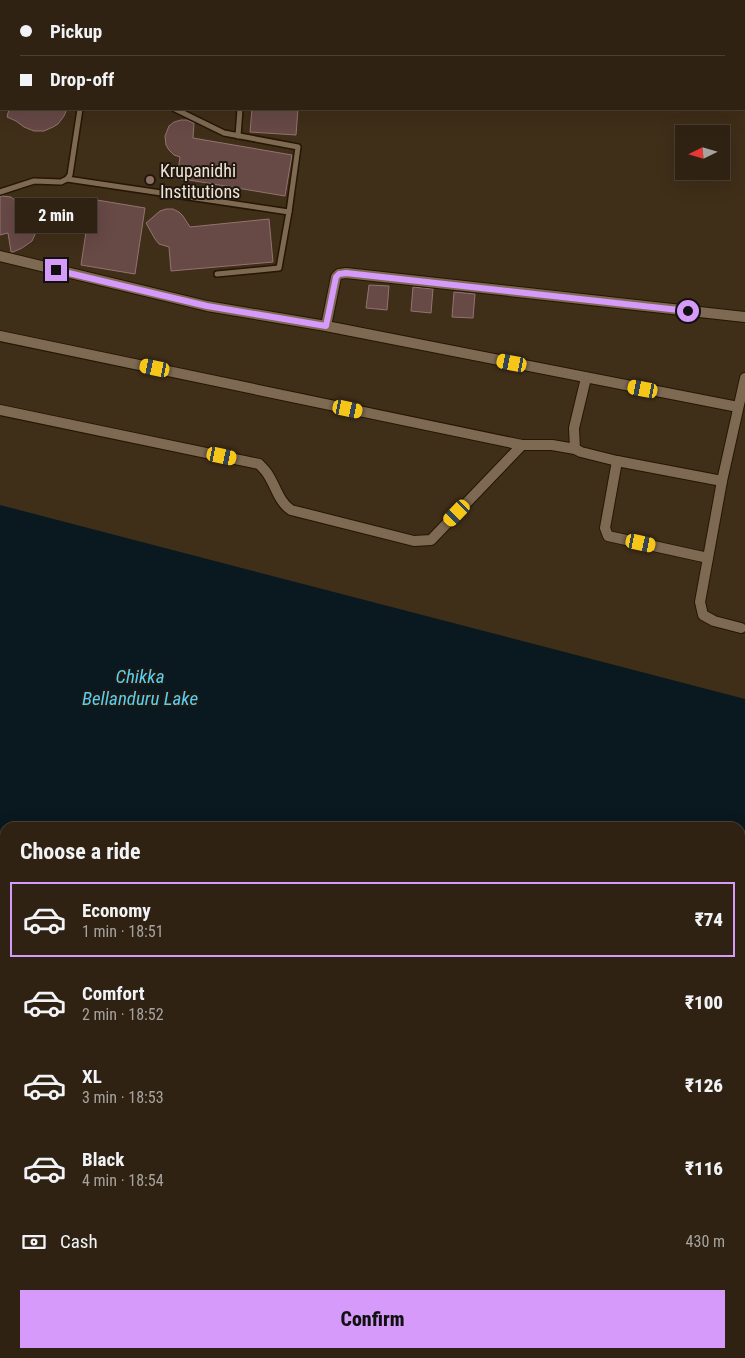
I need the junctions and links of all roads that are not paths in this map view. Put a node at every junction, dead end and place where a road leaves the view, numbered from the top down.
1 (80, 110) edge
2 (177, 110) edge
3 (240, 110) edge
4 (238, 136) junction
5 (67, 179) junction
6 (0, 192) edge
7 (289, 212) junction
8 (0, 256) edge
9 (217, 274) dead end
10 (745, 318) edge
11 (326, 326) junction
12 (0, 336) edge
13 (586, 378) junction
14 (745, 378) edge
15 (738, 407) junction
16 (0, 410) edge
17 (522, 445) junction
18 (575, 448) junction
19 (617, 461) junction
20 (722, 481) junction
21 (708, 558) junction
22 (741, 628) dead end

1 - 5 lane
2 - 4 lane
3 - 4 lane
4 - 7 lane
5 - 6 lane
5 - 7 lane
7 - 9 lane
8 - 11 street
10 - 11 street
11 - 13 street
12 - 17 street
13 - 15 street
13 - 18 street
14 - 15 street
15 - 20 street
16 - 17 street
17 - 18 street
18 - 19 street
19 - 20 street
19 - 21 street
20 - 21 street
21 - 22 street

